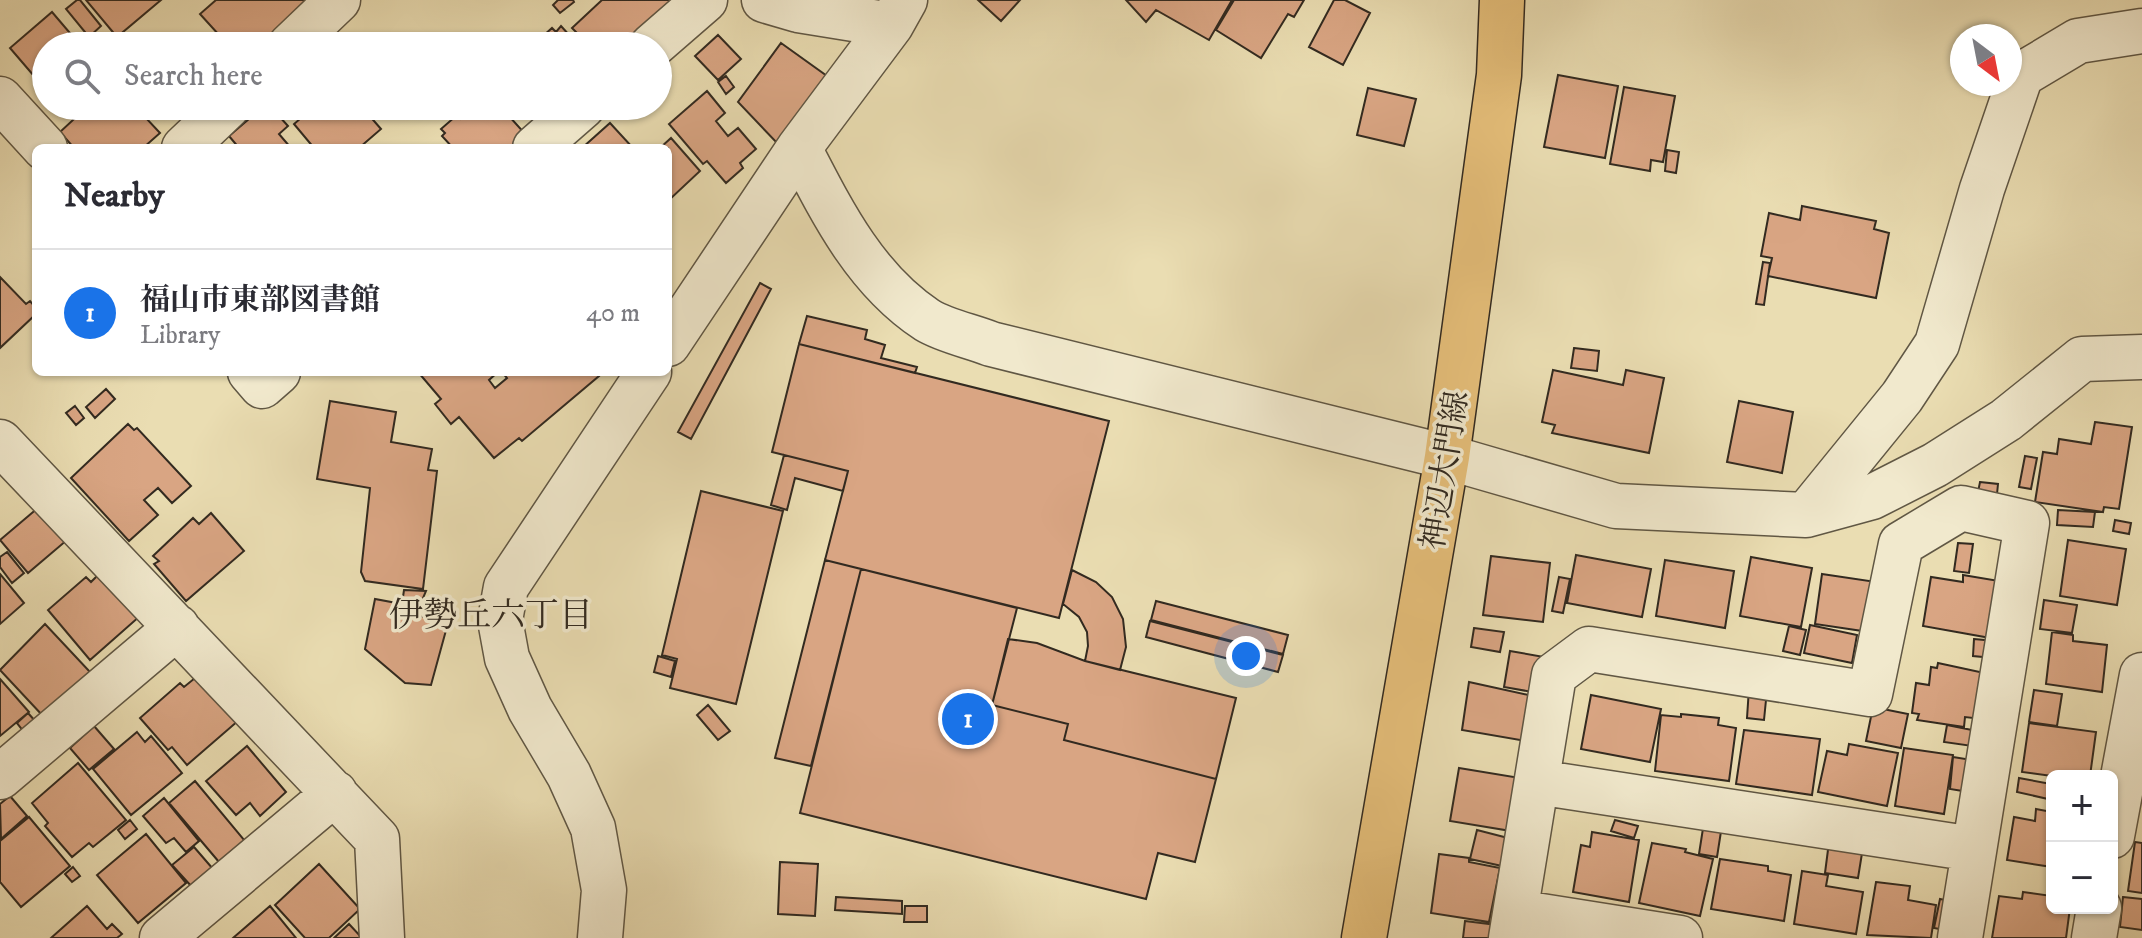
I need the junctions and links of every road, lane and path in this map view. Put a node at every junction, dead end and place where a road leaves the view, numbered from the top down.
1 (338, 0) edge
2 (705, 0) edge
3 (764, 0) edge
4 (1502, 0) edge
5 (898, 12) edge
6 (2142, 31) edge
7 (305, 32) edge
8 (668, 32) edge
9 (0, 99) edge
10 (213, 120) edge
11 (567, 120) edge
12 (41, 144) edge
13 (188, 144) edge
14 (540, 144) edge
15 (799, 148) junction
16 (672, 338) edge
17 (2142, 357) edge
18 (253, 376) edge
19 (273, 376) edge
20 (646, 376) edge
21 (5, 456) edge
22 (1447, 457) junction
23 (1806, 515) junction
24 (177, 627) junction
25 (2142, 675) edge
26 (2132, 773) edge
27 (0, 777) edge
28 (1537, 782) junction
29 (335, 793) junction
30 (2118, 817) edge
31 (1973, 849) junction
32 (2098, 914) edge
33 (1513, 925) edge
34 (162, 938) edge
35 (382, 938) edge
36 (600, 938) edge
37 (1364, 938) edge
38 (1680, 938) edge
39 (1960, 938) edge
40 (2094, 938) edge

1 - 7 street
2 - 8 street
3 - 5 street
4 - 22 main road, 神辺大門線
5 - 15 street
6 - 23 street
9 - 12 street
10 - 13 street
11 - 14 street
15 - 16 street
15 - 22 street
17 - 23 street
18 - 19 street
20 - 36 street
21 - 24 street
22 - 23 street
22 - 37 main road, 神辺大門線
24 - 27 street
24 - 29 street
25 - 26 street
26 - 30 street
28 - 31 street
28 - 31 street
28 - 33 street
29 - 34 street
29 - 35 street
31 - 39 street
32 - 40 street
33 - 38 street

